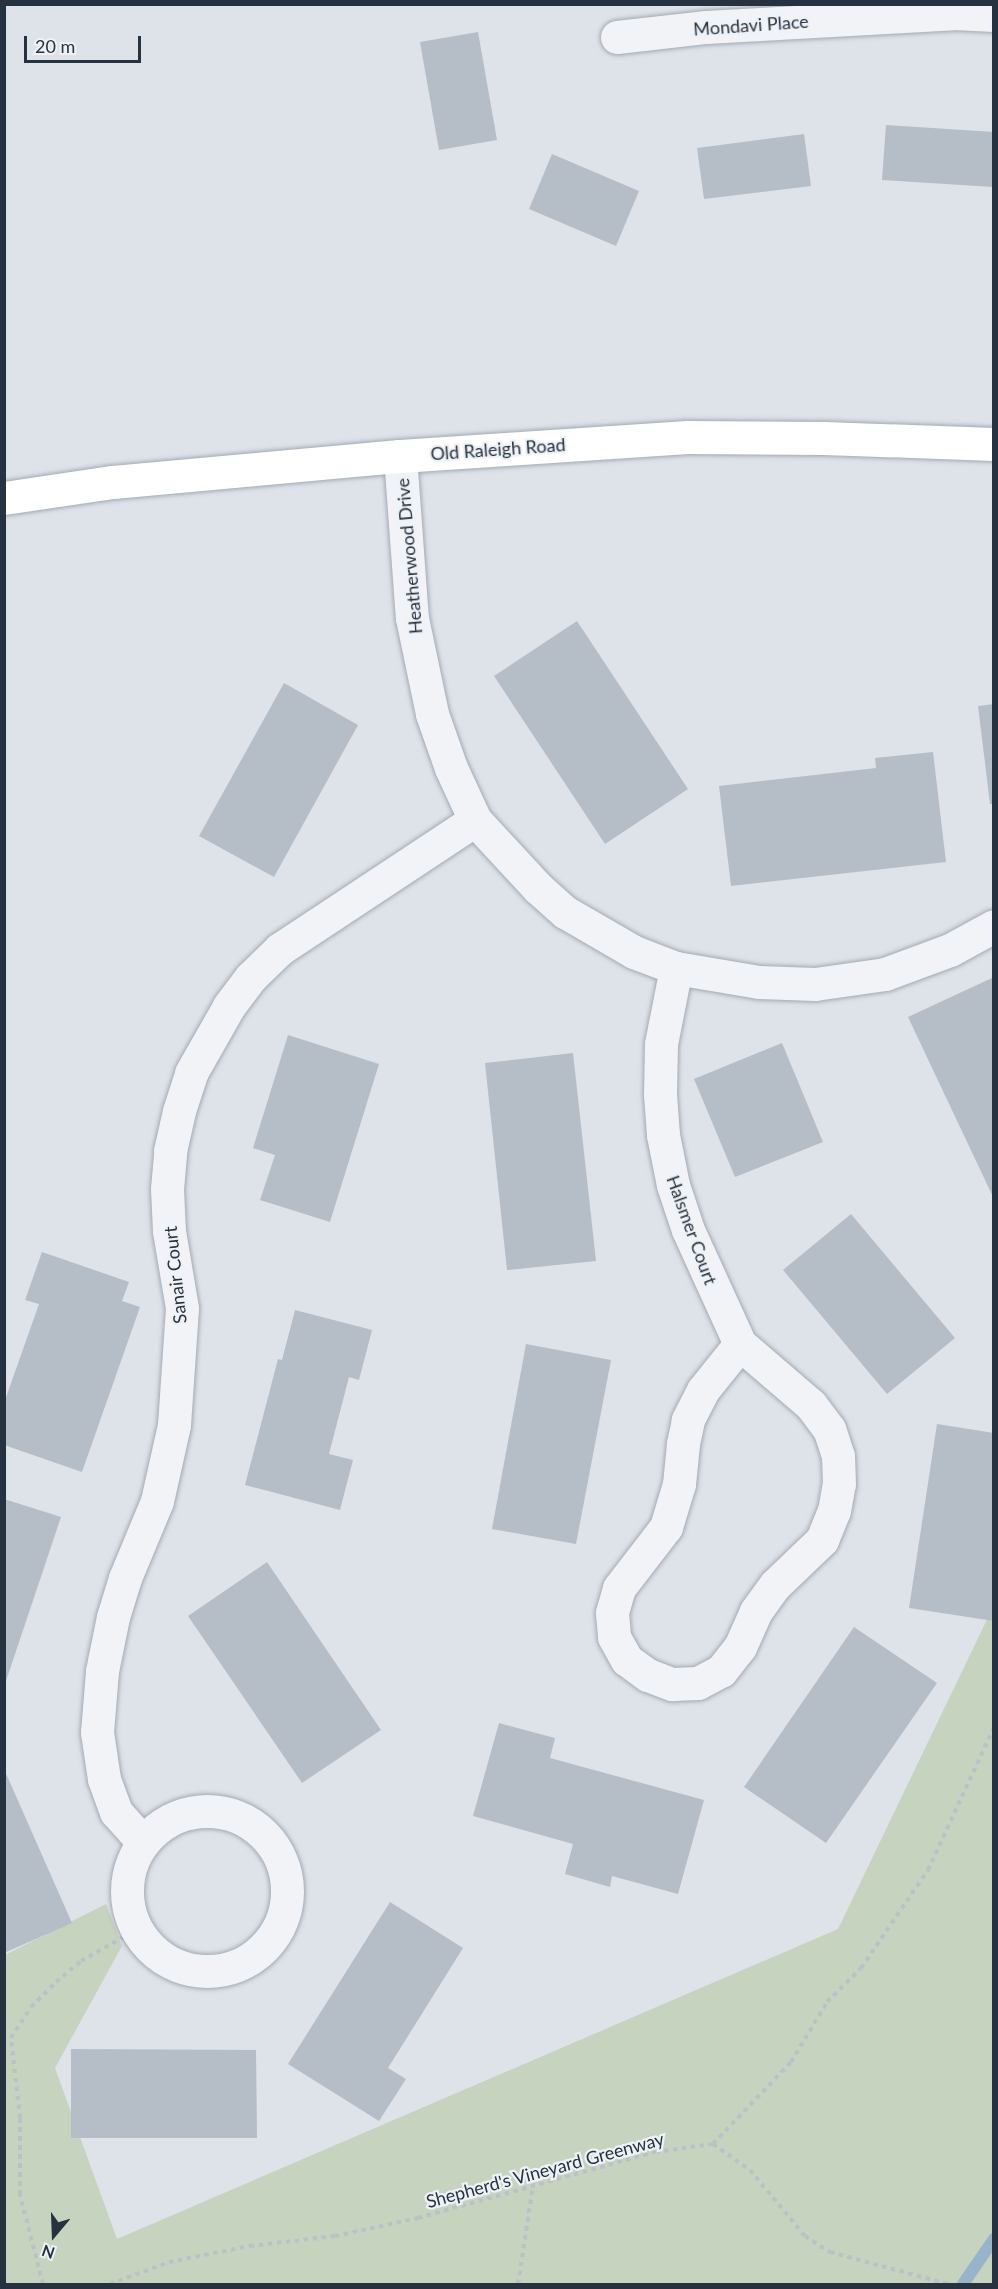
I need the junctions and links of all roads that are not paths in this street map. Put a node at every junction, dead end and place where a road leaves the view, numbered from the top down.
1 (993, 15) edge
2 (617, 37) dead end
3 (993, 444) edge
4 (399, 456) junction
5 (4, 498) edge
6 (475, 820) junction
7 (993, 926) edge
8 (676, 968) junction
9 (740, 1344) junction
10 (143, 1842) junction

1 - 2 street, Mondavi Place
3 - 4 main road, Old Raleigh Road
4 - 5 main road, Old Raleigh Road
4 - 6 street, Heatherwood Drive
6 - 8 street, Heatherwood Drive
6 - 10 street, Sanair Court
7 - 8 street, Heatherwood Drive
8 - 9 street, Halsmer Court
9 - 9 street, Halsmer Court
10 - 10 street

